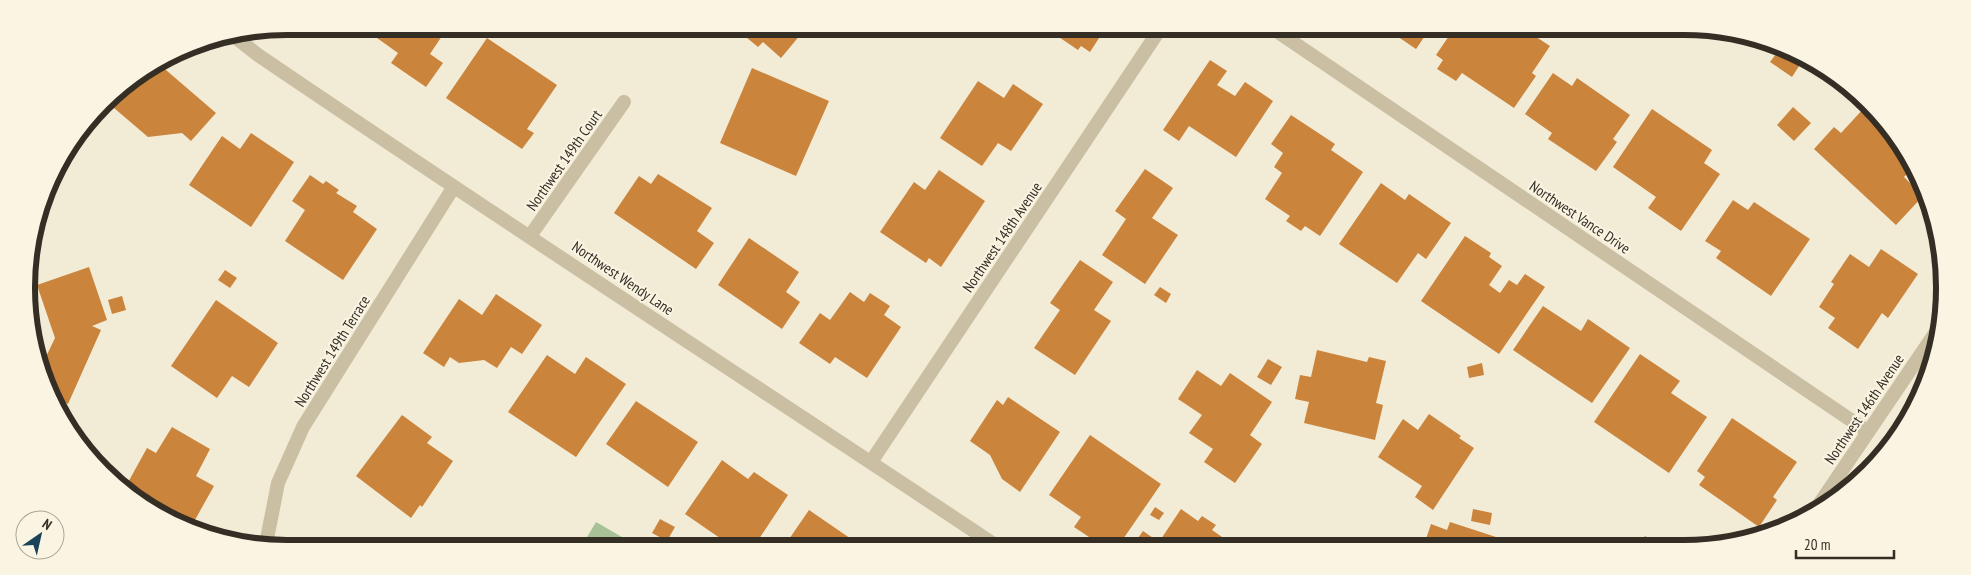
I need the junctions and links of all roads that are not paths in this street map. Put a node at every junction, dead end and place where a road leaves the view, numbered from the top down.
1 (1156, 35) edge
2 (1282, 35) edge
3 (239, 40) edge
4 (624, 102) dead end
5 (453, 188) junction
6 (530, 236) junction
7 (1930, 340) edge
8 (1867, 431) junction
9 (871, 462) junction
10 (1825, 497) edge
11 (267, 539) edge
12 (988, 540) edge

1 - 9 street, Northwest 148th Avenue
2 - 8 street, Northwest Vance Drive
3 - 5 street, Northwest Wendy Lane
4 - 6 street, Northwest 149th Court
5 - 6 street, Northwest Wendy Lane
5 - 11 street, Northwest 149th Terrace
6 - 9 street, Northwest Wendy Lane
7 - 8 street, Northwest 146th Avenue
8 - 10 street, Northwest 146th Avenue
9 - 12 street, Northwest Wendy Lane

